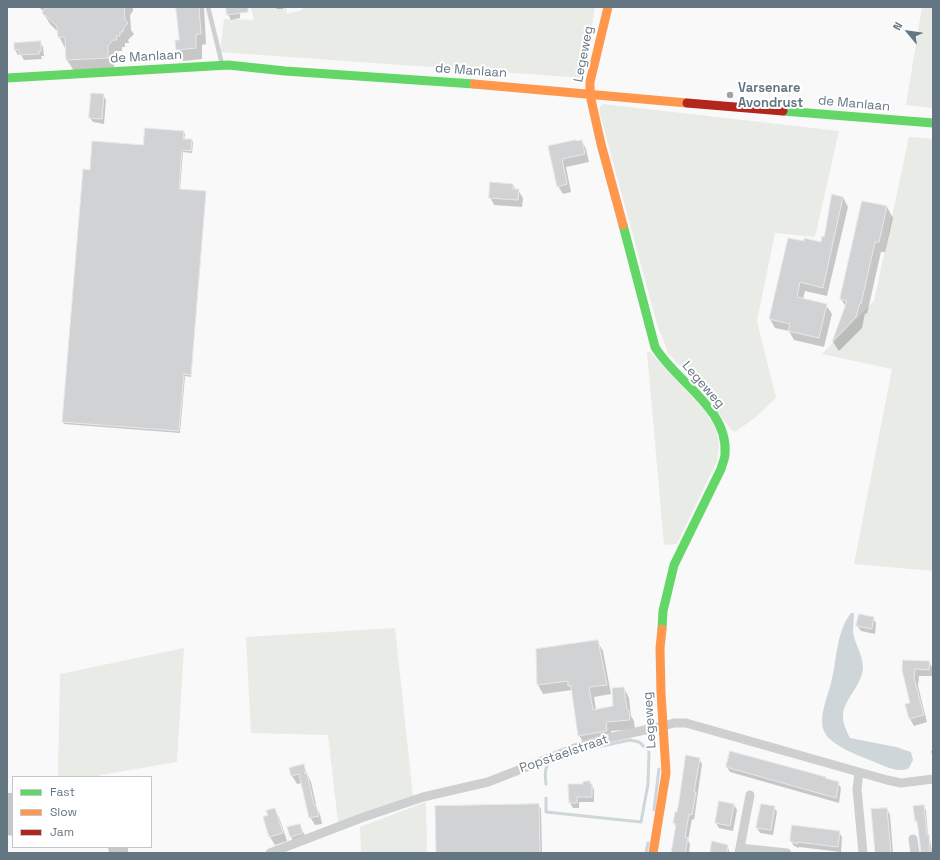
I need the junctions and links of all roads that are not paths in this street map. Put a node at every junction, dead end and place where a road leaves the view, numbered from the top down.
1 (208, 7) edge
2 (608, 7) edge
3 (222, 65) junction
4 (7, 78) edge
5 (590, 95) junction
6 (933, 123) edge
7 (663, 726) junction
8 (859, 772) junction
9 (933, 779) edge
10 (750, 795) dead end
11 (914, 839) dead end
12 (740, 850) edge
13 (270, 853) edge
14 (653, 853) edge
15 (787, 853) edge
16 (863, 853) edge
17 (915, 853) edge

1 - 3 lane
2 - 5 street, Legeweg
3 - 4 street, de Manlaan
3 - 5 street, de Manlaan
5 - 6 street, de Manlaan
5 - 7 street, Legeweg
7 - 8 street, Popstaelstraat
7 - 13 street, Popstaelstraat
7 - 14 street, Legeweg
8 - 9 street, Popstaelstraat
8 - 16 street
10 - 12 street
11 - 17 street
12 - 15 street

